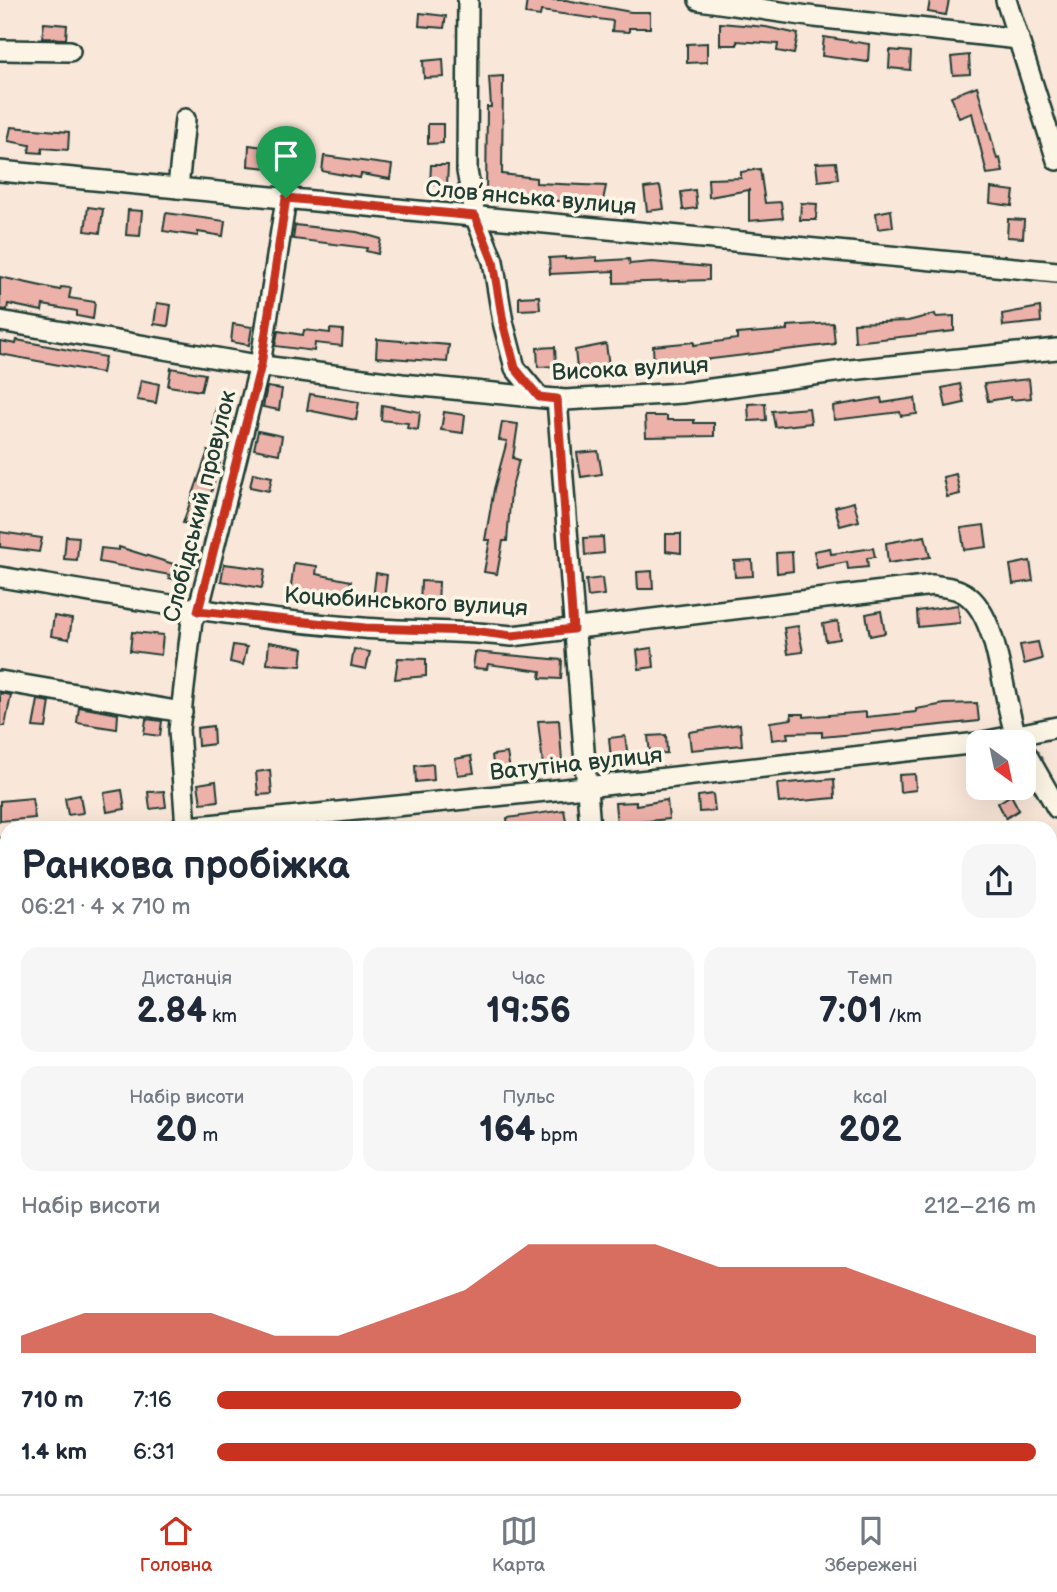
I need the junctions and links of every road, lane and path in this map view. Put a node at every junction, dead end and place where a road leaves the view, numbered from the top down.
1 (468, 0) edge
2 (699, 0) edge
3 (1006, 0) edge
4 (1019, 39) junction
5 (0, 50) edge
6 (70, 51) dead end
7 (185, 119) dead end
8 (1057, 160) edge
9 (0, 172) edge
10 (178, 188) junction
11 (286, 198) junction
12 (475, 216) junction
13 (1057, 272) edge
14 (0, 321) edge
15 (1057, 349) edge
16 (261, 365) junction
17 (548, 398) junction
18 (0, 577) edge
19 (198, 611) junction
20 (573, 629) junction
21 (0, 681) edge
22 (182, 712) junction
23 (1057, 727) edge
24 (1017, 730) edge
25 (1036, 736) edge
26 (966, 744) edge
27 (1036, 771) edge
28 (589, 787) junction
29 (1057, 808) edge
30 (186, 821) edge
31 (246, 821) edge
32 (590, 821) edge

1 - 12 street
2 - 4 street
3 - 4 street
4 - 8 street
5 - 6 street
7 - 10 street
9 - 10 street, Слов’янська вулиця
10 - 11 street, Слов’янська вулиця
11 - 12 street, Слов’янська вулиця
11 - 16 street, Слобідський провулок
12 - 13 street, Слов’янська вулиця
12 - 17 street
14 - 16 street, Висока вулиця
15 - 17 street, Висока вулиця
16 - 17 street, Висока вулиця
16 - 19 street, Слобідський провулок
17 - 20 street
18 - 19 street, Коцюбинського вулиця
19 - 20 street, Коцюбинського вулиця
19 - 22 street, Слобідський провулок
20 - 24 street, Коцюбинського вулиця
20 - 28 street
21 - 22 street
22 - 30 street, Слобідський провулок
23 - 25 street, Ватутіна вулиця
26 - 28 street, Ватутіна вулиця
27 - 29 street
28 - 31 street, Ватутіна вулиця
28 - 32 street

